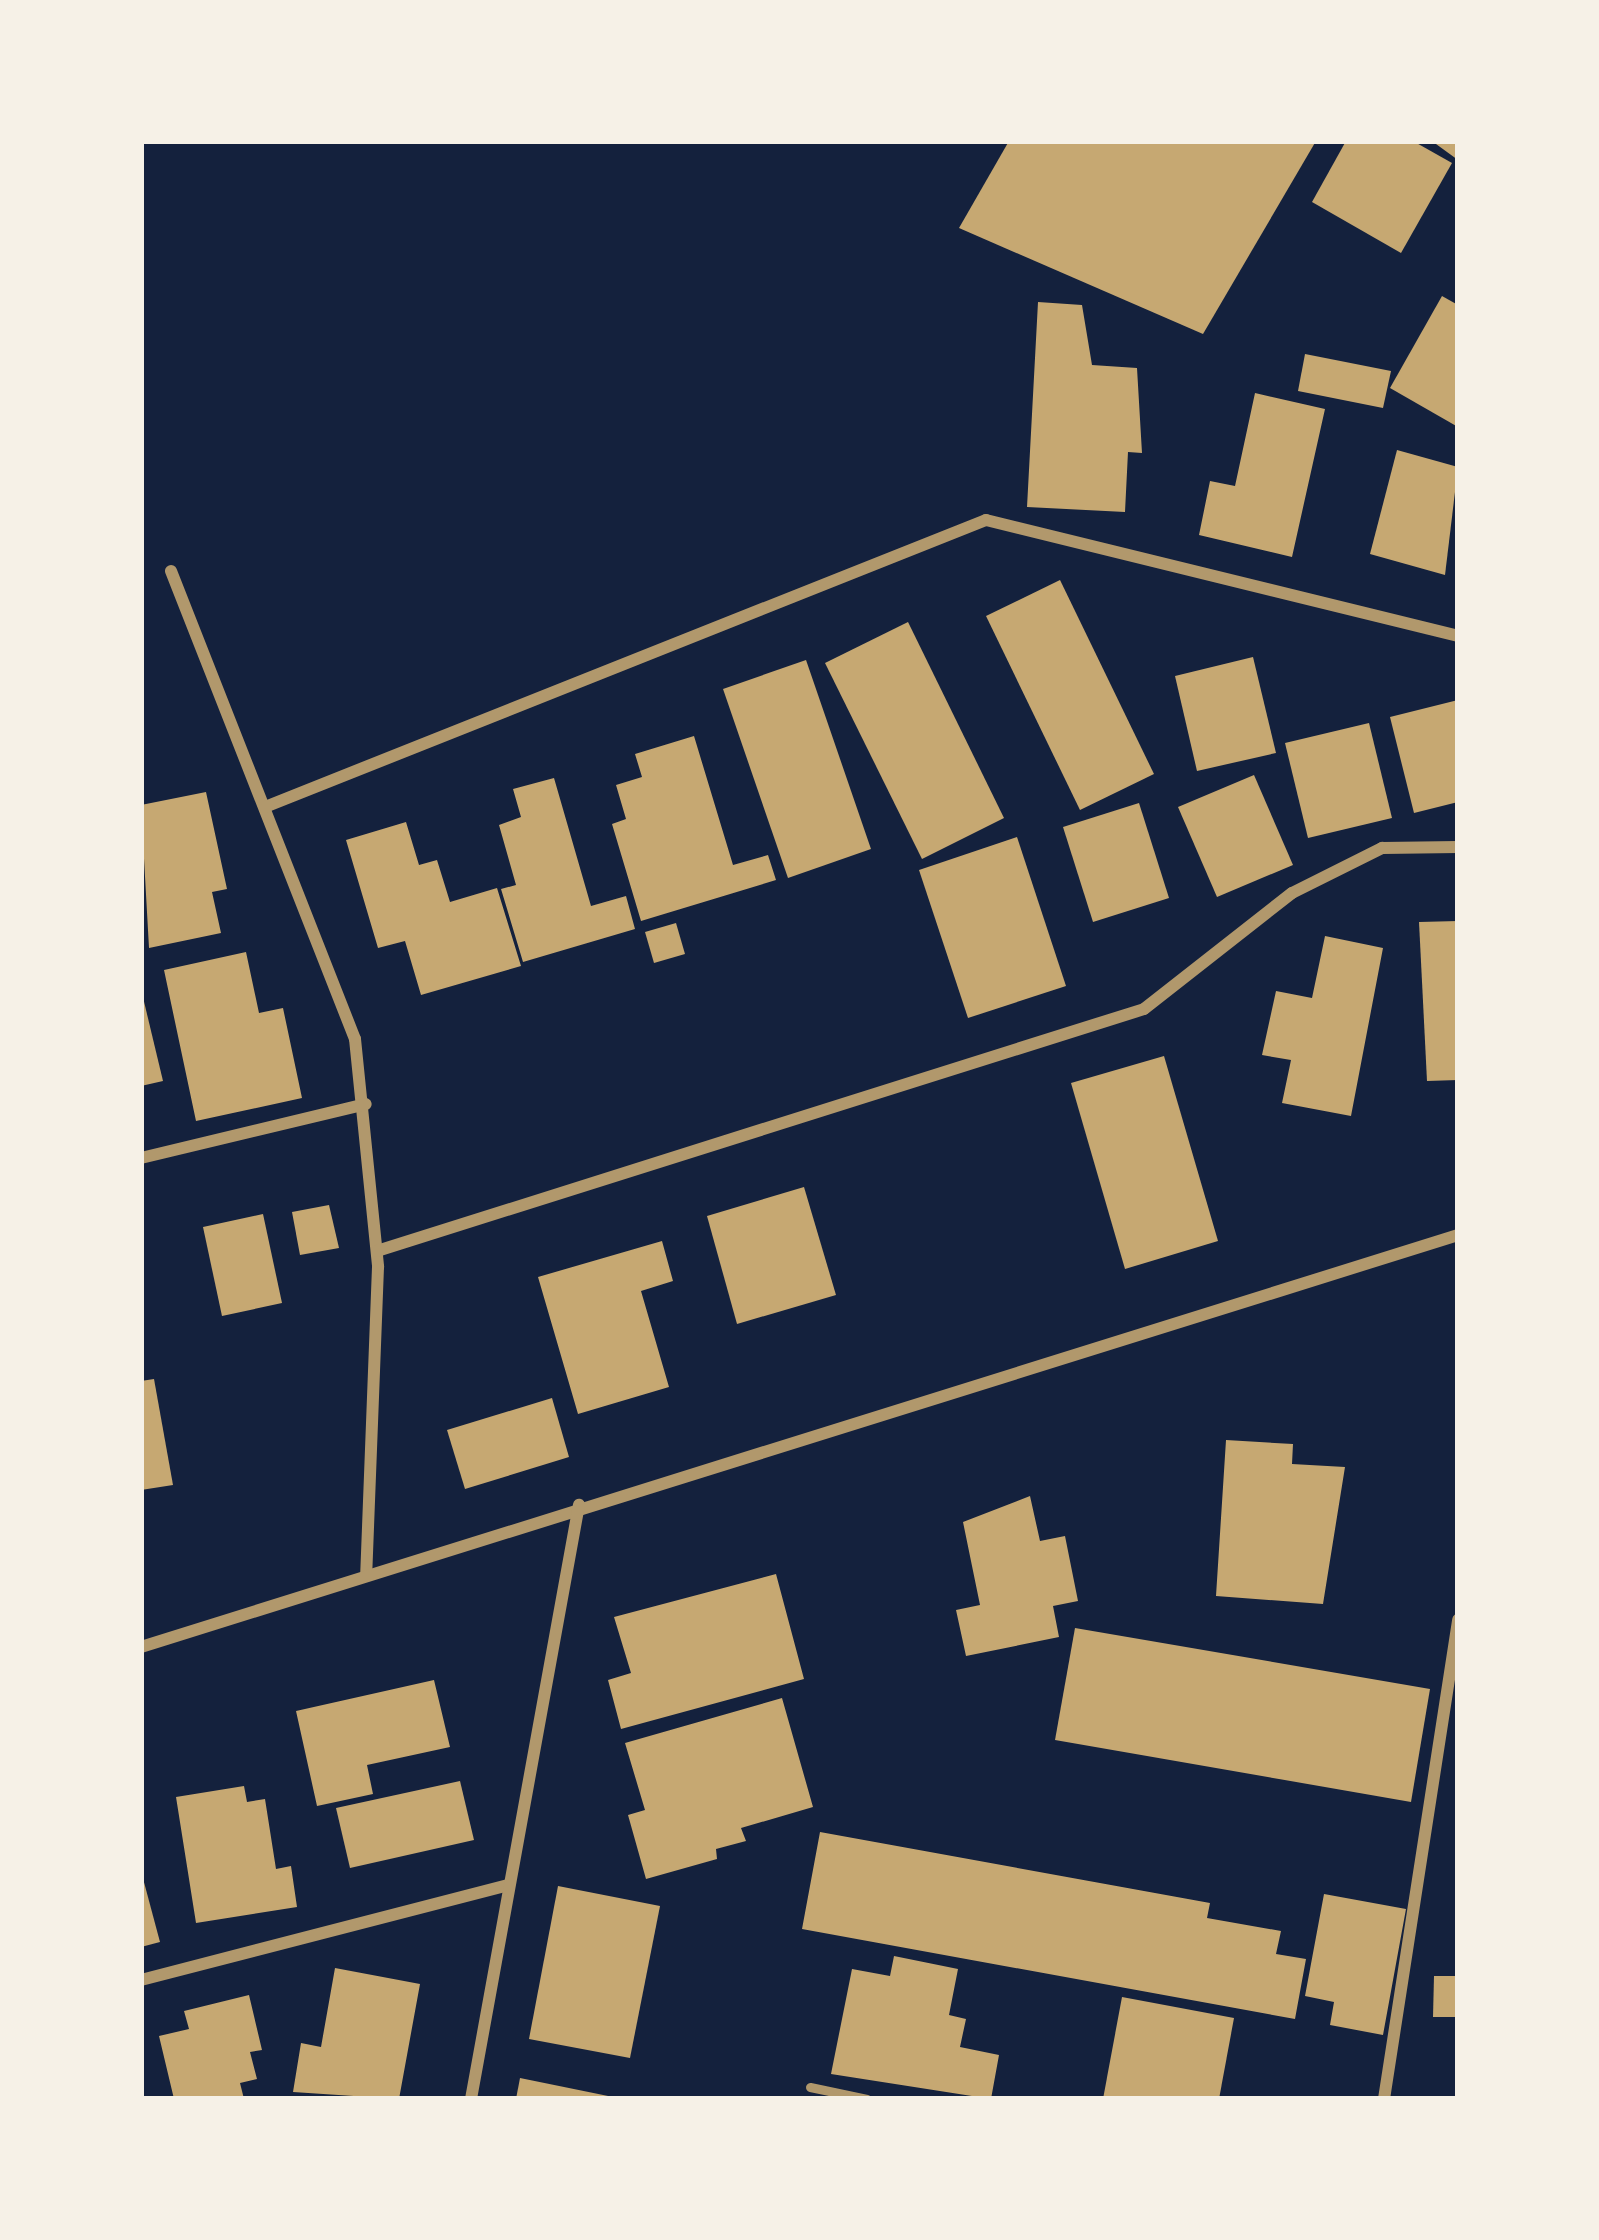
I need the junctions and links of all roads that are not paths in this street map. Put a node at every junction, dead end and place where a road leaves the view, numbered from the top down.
1 (172, 571) dead end
2 (1458, 636) edge
3 (265, 807) junction
4 (1458, 847) edge
5 (366, 1104) junction
6 (141, 1158) edge
7 (1458, 1235) edge
8 (376, 1251) junction
9 (579, 1505) junction
10 (366, 1576) junction
11 (1458, 1620) edge
12 (141, 1647) edge
13 (508, 1885) junction
14 (141, 1980) edge
15 (810, 2087) dead end
16 (471, 2099) edge
17 (867, 2099) edge
18 (1384, 2099) edge

1 - 3 street
2 - 3 street
3 - 5 street
4 - 8 street
5 - 6 street
5 - 8 street
7 - 9 street
8 - 10 street
9 - 10 street
9 - 13 street
10 - 12 street
11 - 18 street
13 - 14 street
13 - 16 street
15 - 17 lane

